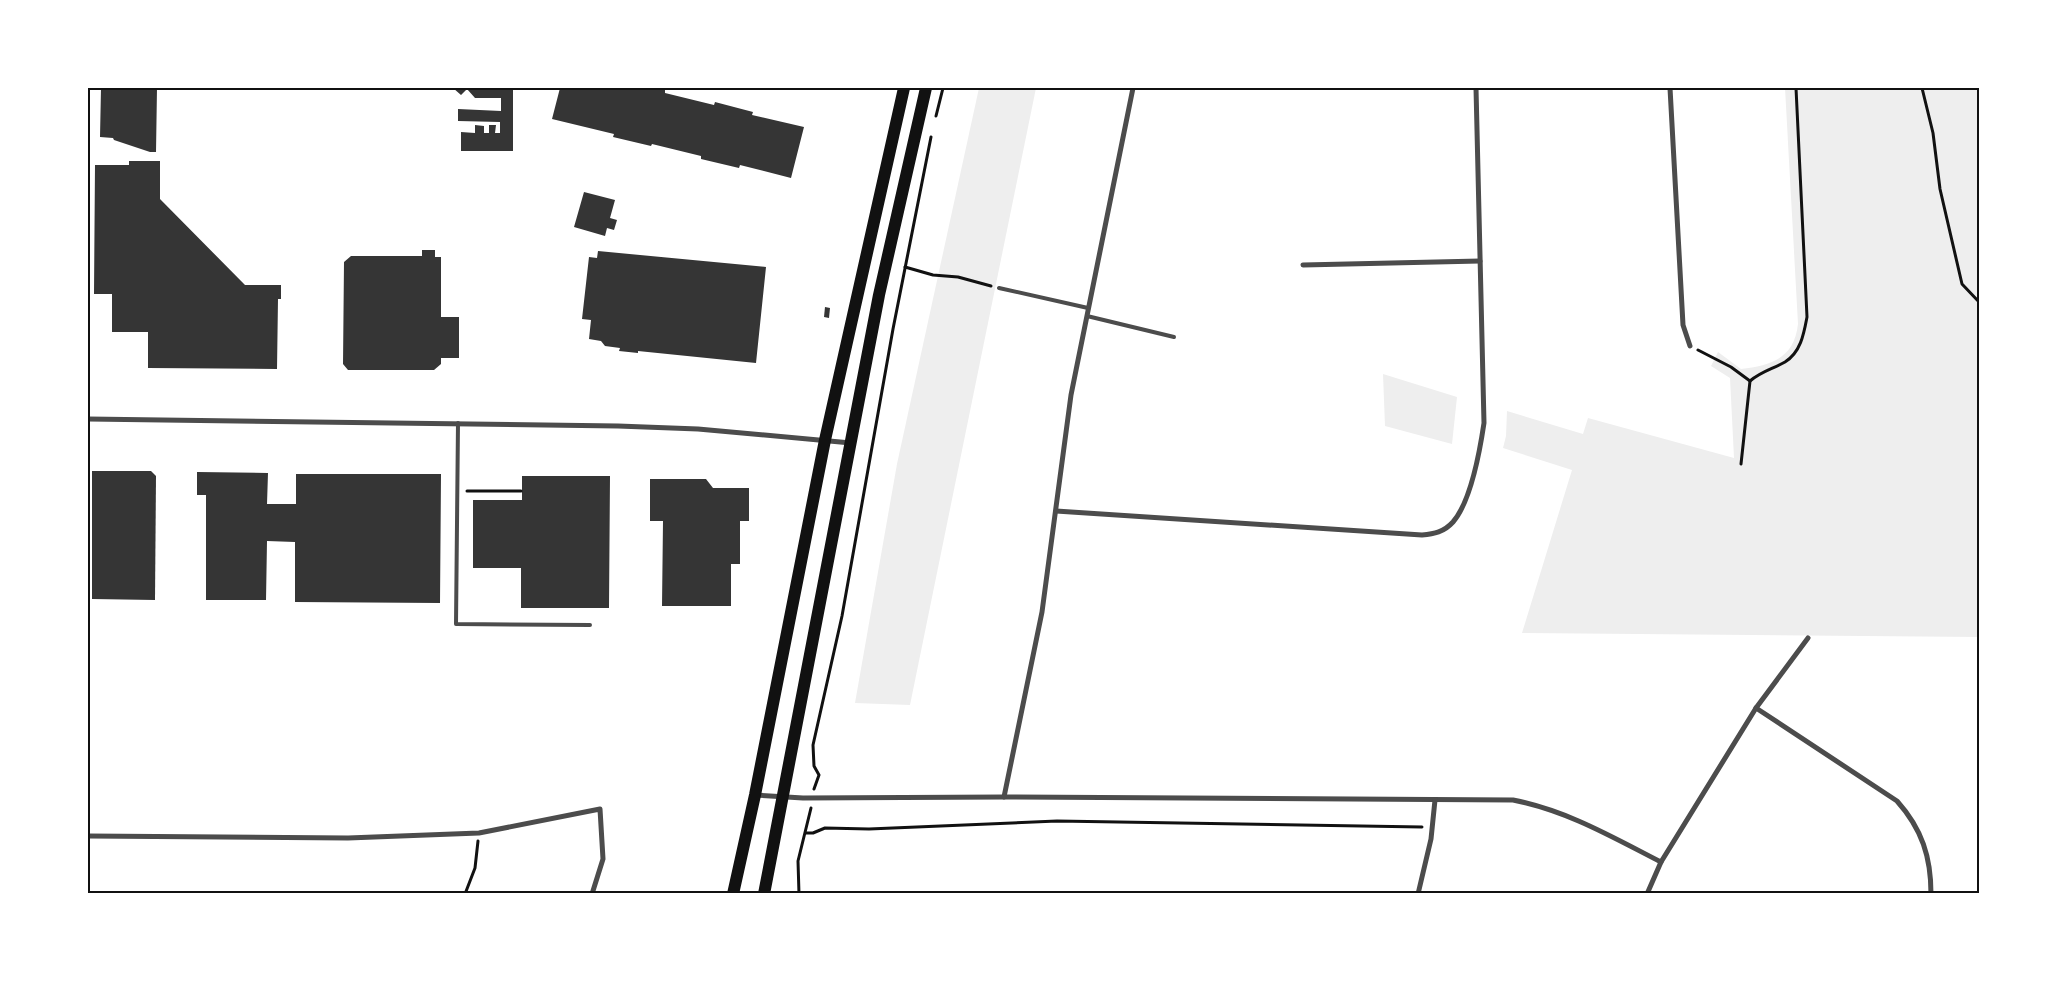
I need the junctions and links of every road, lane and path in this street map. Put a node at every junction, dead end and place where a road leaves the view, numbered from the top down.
1 (904, 88) edge
2 (926, 88) edge
3 (943, 88) edge
4 (1133, 88) edge
5 (1476, 88) edge
6 (1670, 88) edge
7 (1796, 88) edge
8 (1922, 88) edge
9 (934, 125) dead end
10 (932, 135) dead end
11 (1480, 261) junction
12 (1303, 265) dead end
13 (905, 267) junction
14 (999, 288) joint
15 (1980, 303) edge
16 (1088, 308) junction
17 (1087, 316) junction
18 (1174, 337) dead end
19 (1690, 346) joint
20 (1750, 381) junction
21 (88, 420) edge
22 (458, 423) junction
23 (825, 440) junction
24 (852, 443) junction
25 (1741, 464) dead end
26 (456, 491) junction
27 (522, 491) dead end
28 (1056, 511) junction
29 (590, 625) dead end
30 (1808, 638) dead end
31 (1756, 708) junction
32 (819, 776) dead end
33 (755, 795) junction
34 (784, 796) junction
35 (1004, 797) junction
36 (1435, 800) junction
37 (1432, 827) junction
38 (479, 833) junction
39 (88, 836) edge
40 (1661, 862) junction
41 (465, 894) edge
42 (592, 894) edge
43 (733, 894) edge
44 (764, 894) edge
45 (799, 894) edge
46 (1418, 894) edge
47 (1647, 894) edge
48 (1931, 894) edge

1 - 23 main road
2 - 24 main road
3 - 9 path
4 - 16 street
5 - 11 street
6 - 19 street
7 - 20 path
8 - 15 path
10 - 13 path
11 - 12 street
11 - 28 street
13 - 14 path
13 - 32 path
14 - 16 lane
16 - 17 street
17 - 18 lane
17 - 28 street
19 - 20 path
20 - 25 path
21 - 22 street
22 - 23 street
22 - 26 lane
23 - 24 street
23 - 33 main road
24 - 34 main road
26 - 27 path
26 - 29 lane
28 - 35 street
30 - 31 street
31 - 40 street
31 - 48 street
33 - 34 street
33 - 43 main road
34 - 35 street
34 - 44 main road
35 - 36 street
36 - 37 street
36 - 40 street
37 - 45 path
37 - 46 street
38 - 39 street
38 - 41 path
38 - 42 street
40 - 47 street

